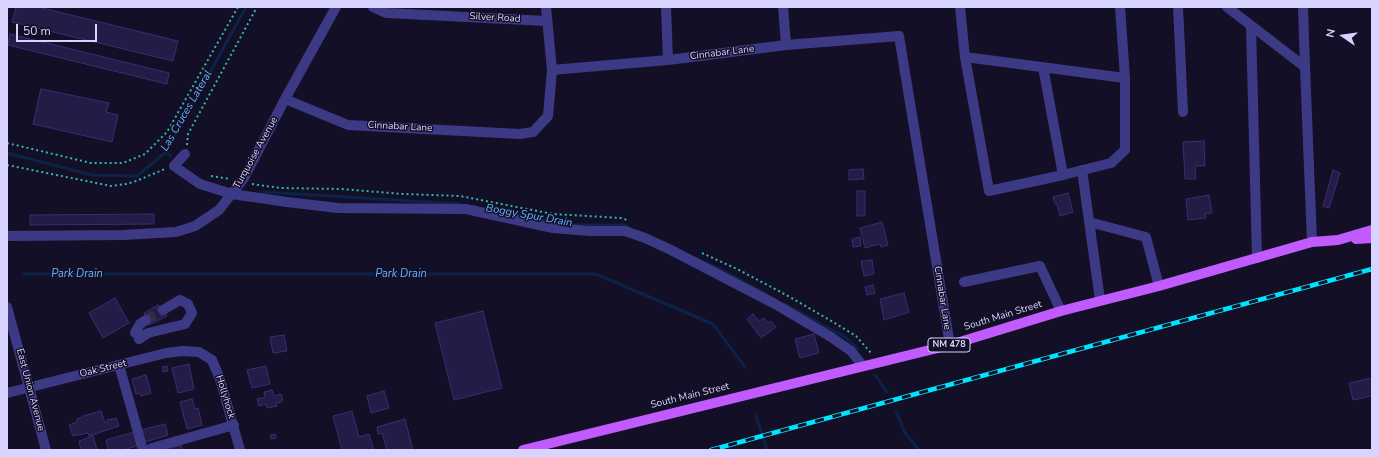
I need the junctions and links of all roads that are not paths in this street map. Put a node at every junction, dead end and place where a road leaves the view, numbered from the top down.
1 (336, 7) edge
2 (373, 7) edge
3 (546, 7) edge
4 (666, 7) edge
5 (784, 7) edge
6 (960, 7) edge
7 (1120, 7) edge
8 (1178, 7) edge
9 (1227, 7) edge
10 (1303, 7) edge
11 (547, 21) junction
12 (1251, 26) junction
13 (786, 45) junction
14 (965, 57) junction
15 (668, 60) junction
16 (1043, 67) junction
17 (1305, 67) junction
18 (552, 70) junction
19 (1125, 78) junction
20 (285, 99) junction
21 (1183, 112) dead end
22 (185, 154) dead end
23 (1082, 170) junction
24 (1063, 175) junction
25 (232, 194) junction
26 (1089, 222) junction
27 (1372, 230) edge
28 (7, 236) edge
29 (1372, 238) edge
30 (1338, 240) junction
31 (1312, 242) junction
32 (1257, 258) junction
33 (964, 282) dead end
34 (1159, 286) junction
35 (1100, 300) junction
36 (7, 307) edge
37 (163, 310) tunnel mouth
38 (1061, 311) junction
39 (146, 320) tunnel mouth
40 (950, 345) junction
41 (199, 352) joint
42 (120, 365) junction
43 (863, 366) junction
44 (29, 387) junction
45 (7, 393) edge
46 (234, 425) junction
47 (46, 450) edge
48 (143, 450) edge
49 (149, 450) edge
50 (240, 450) edge
51 (523, 450) edge

1 - 20 street, Turquoise Avenue
2 - 11 street, Silver Road
3 - 11 street
4 - 15 street
5 - 13 street
6 - 14 street
7 - 19 street
8 - 21 street
9 - 12 street
10 - 17 street
11 - 18 street
12 - 17 street
12 - 32 street
13 - 15 street, Cinnabar Lane
13 - 40 street, Cinnabar Lane
14 - 16 street
14 - 24 street
15 - 18 street, Cinnabar Lane
16 - 19 street
16 - 24 street
17 - 31 street
18 - 20 street, Cinnabar Lane
19 - 23 street
20 - 25 street, Turquoise Avenue
22 - 25 street
23 - 24 street
23 - 26 street
25 - 28 street, Turquoise Avenue
25 - 43 street
26 - 34 street
26 - 35 street
27 - 30 main road, South Main Street / NM 478
29 - 30 main road
30 - 31 main road, South Main Street / NM 478
31 - 32 main road, South Main Street / NM 478
32 - 34 main road, South Main Street / NM 478
33 - 38 street
34 - 35 main road, South Main Street / NM 478
35 - 38 main road, South Main Street / NM 478
36 - 44 street, East Union Avenue
37 - 39 street
38 - 40 main road, South Main Street / NM 478
40 - 43 main road, South Main Street / NM 478
41 - 42 street, Oak Street
41 - 46 street, Hollyhock
42 - 44 street, Oak Street
42 - 48 street
43 - 51 main road, South Main Street / NM 478
44 - 45 street, Oak Street
44 - 47 street, East Union Avenue
46 - 49 street
46 - 50 street, Hollyhock

